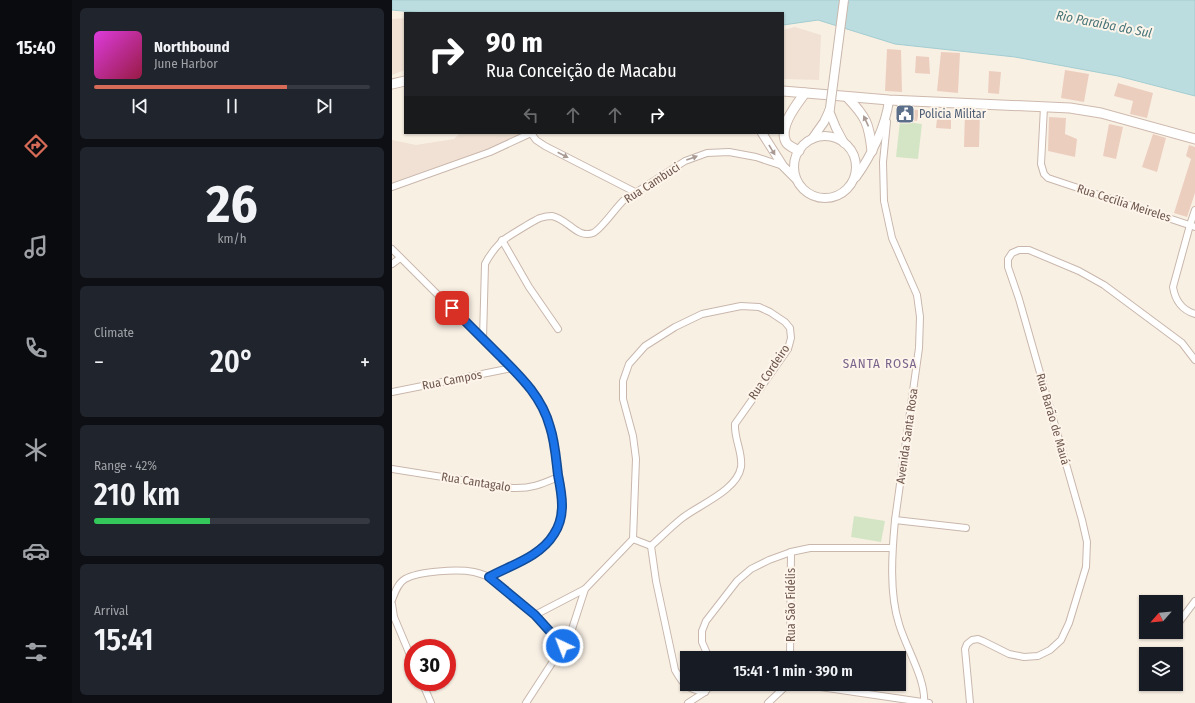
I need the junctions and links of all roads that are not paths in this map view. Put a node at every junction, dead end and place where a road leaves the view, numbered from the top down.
1 (844, 0) edge
2 (404, 80) edge
3 (392, 84) edge
4 (784, 91) edge
5 (805, 93) junction
6 (847, 97) junction
7 (889, 100) junction
8 (1044, 107) junction
9 (830, 110) junction
10 (888, 112) junction
11 (529, 134) edge
12 (532, 134) edge
13 (763, 134) edge
14 (812, 139) junction
15 (1195, 139) edge
16 (845, 143) junction
17 (799, 151) junction
18 (872, 151) junction
19 (783, 166) junction
20 (796, 179) junction
21 (854, 180) junction
22 (392, 187) edge
23 (635, 192) junction
24 (1195, 210) edge
25 (1192, 226) edge
26 (502, 240) junction
27 (392, 249) edge
28 (400, 258) junction
29 (392, 264) edge
30 (1195, 314) edge
31 (558, 329) dead end
32 (483, 339) junction
33 (1195, 360) edge
34 (512, 368) junction
35 (392, 392) edge
36 (392, 469) edge
37 (558, 477) junction
38 (895, 520) junction
39 (966, 528) dead end
40 (633, 539) junction
41 (651, 546) junction
42 (892, 548) junction
43 (791, 552) junction
44 (489, 577) junction
45 (585, 588) junction
46 (392, 600) edge
47 (1195, 601) edge
48 (392, 604) edge
49 (535, 615) junction
50 (1183, 617) edge
51 (404, 641) edge
52 (563, 646) junction
53 (706, 651) edge
54 (790, 651) edge
55 (426, 691) edge
56 (781, 691) edge
57 (849, 691) edge
58 (705, 692) joint
59 (926, 702) edge
60 (431, 703) edge
61 (526, 703) edge
62 (688, 703) edge
63 (768, 703) edge
64 (970, 703) edge

1 - 9 street, bridge
2 - 3 main road
4 - 5 main road
5 - 6 main road
5 - 17 main road
6 - 7 main road
18 -> 6 main road
7 - 8 main road
7 - 10 street, Avenida Santa Rosa
8 - 15 main road
8 - 25 street, Rua Cecília Meireles
9 - 14 street
9 - 16 street
10 - 18 street
10 - 38 street, Avenida Santa Rosa
11 - 22 street
12 -> 23 street
13 -> 19 street
14 - 16 street
14 - 17 street
16 - 21 street
17 - 20 street
18 - 21 street
19 - 20 street
23 -> 19 street, Rua Cambuci
20 - 21 street
23 - 26 street, Rua Cambuci
24 - 25 street
25 - 30 street
26 - 31 street
26 - 32 street, Rua Cambuci
27 - 28 street
28 - 29 street
28 - 32 street
32 - 34 street
33 - 64 street, Rua Barão de Mauá
34 - 35 street, Rua Campos
34 - 37 street
36 - 37 street, Rua Cantagalo
37 - 44 street
38 - 39 street
38 - 42 street, Avenida Santa Rosa
40 - 41 street
40 - 41 street, Rua Cordeiro
40 - 45 street
41 - 58 street
42 - 43 street
42 - 59 street, Avenida Santa Rosa
43 - 53 street
43 - 54 street, Rua São Fidélis
44 - 46 street
44 - 49 street
45 - 49 street
45 - 52 street
47 - 50 street
48 - 51 street
49 - 52 street
52 - 61 street
55 - 60 street
56 - 63 street
57 - 59 street
58 - 62 street

